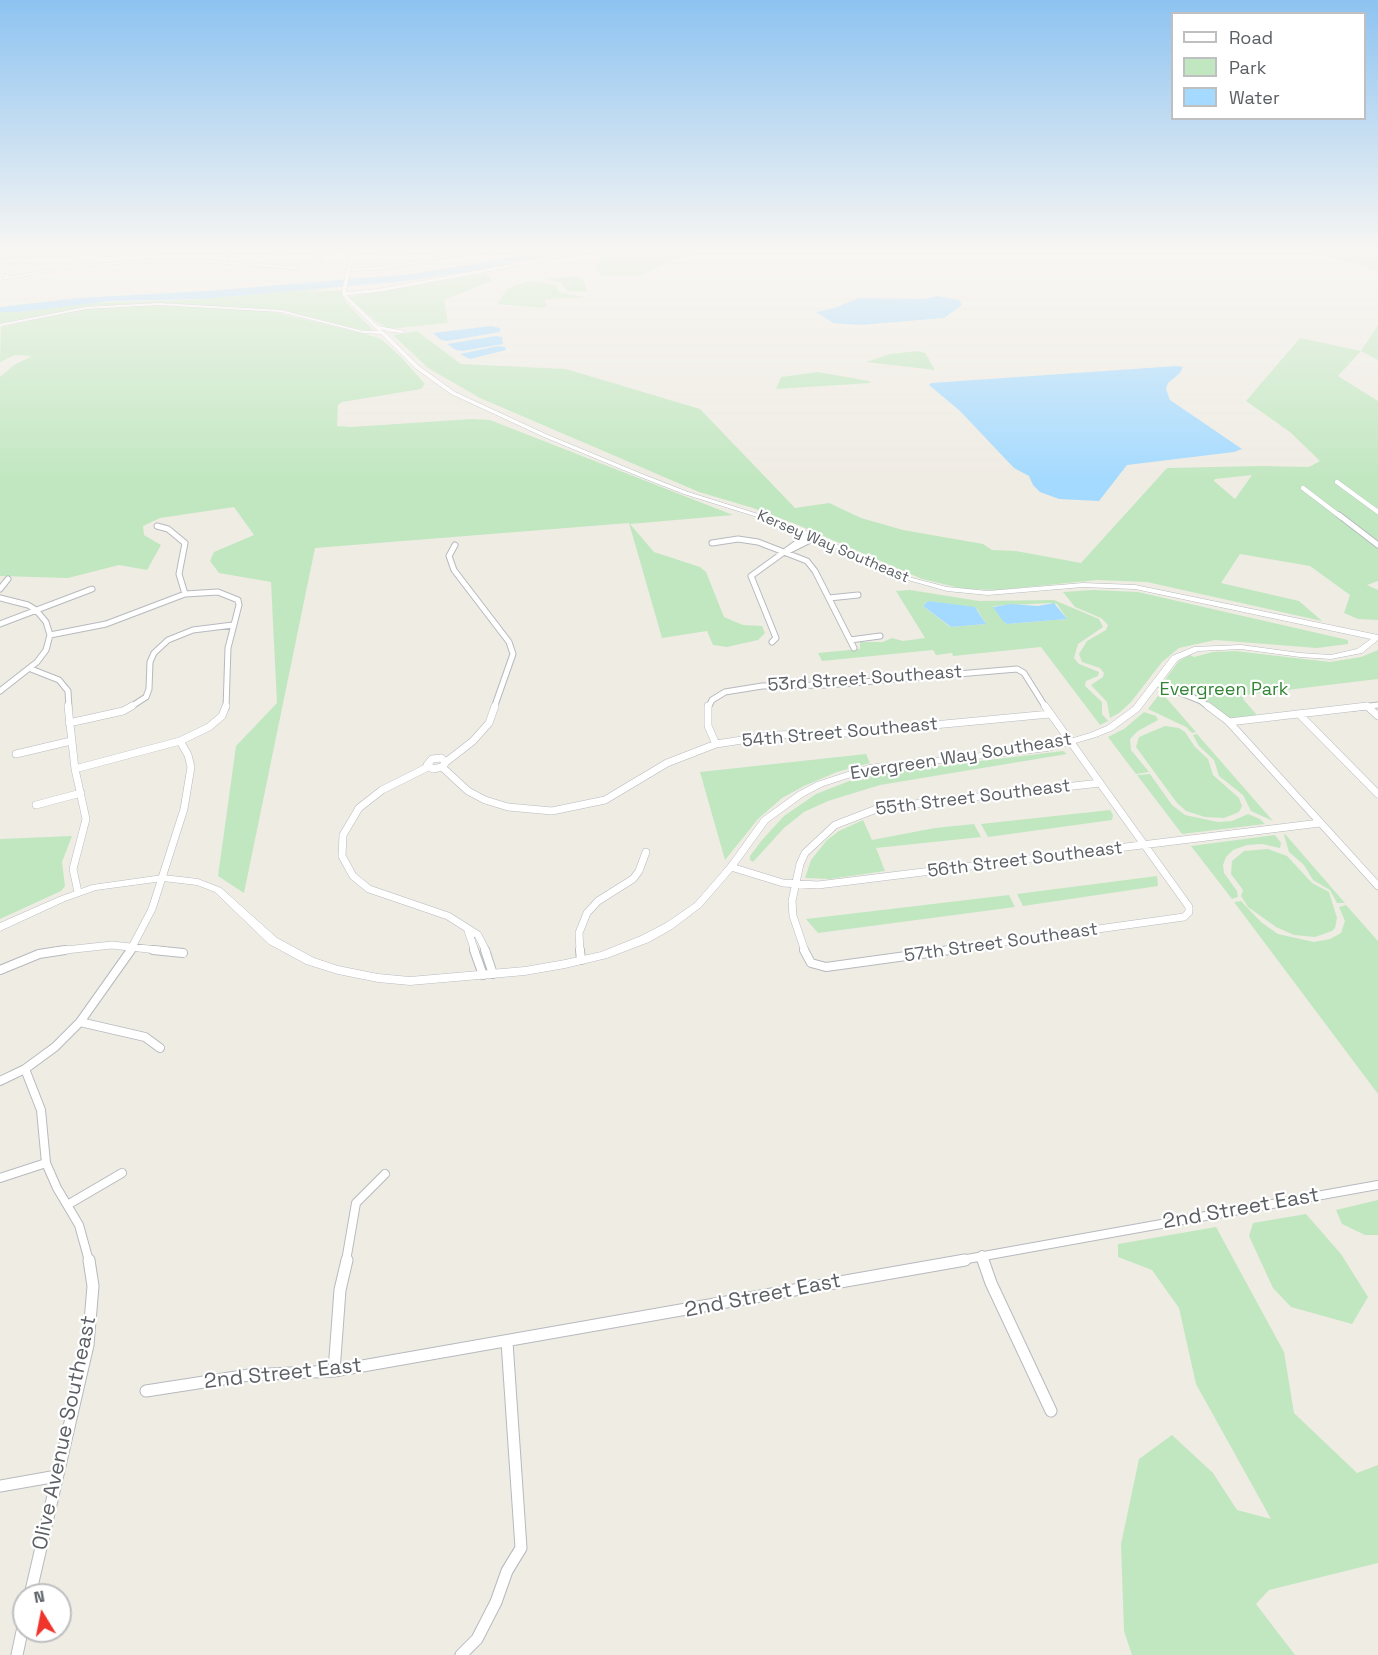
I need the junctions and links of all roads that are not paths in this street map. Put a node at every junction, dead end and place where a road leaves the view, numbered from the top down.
1 (337, 325) edge
2 (375, 325) edge
3 (377, 325) edge
4 (404, 332) dead end
5 (384, 333) junction
6 (1337, 482) dead end
7 (1303, 488) dead end
8 (1378, 512) edge
9 (157, 526) dead end
10 (809, 534) junction
11 (816, 537) junction
12 (712, 543) dead end
13 (455, 545) dead end
14 (1378, 545) edge
15 (785, 551) junction
16 (9, 579) dead end
17 (0, 589) edge
18 (92, 589) dead end
19 (185, 594) junction
20 (858, 595) dead end
21 (0, 598) edge
22 (829, 598) junction
23 (36, 610) junction
24 (0, 624) edge
25 (233, 625) junction
26 (50, 635) junction
27 (880, 636) dead end
28 (1378, 638) edge
29 (850, 640) junction
30 (772, 642) dead end
31 (854, 648) dead end
32 (31, 669) junction
33 (1156, 683) junction
34 (0, 691) edge
35 (1378, 705) edge
36 (1367, 706) junction
37 (1050, 714) junction
38 (1299, 714) junction
39 (1378, 716) edge
40 (1229, 722) junction
41 (69, 723) junction
42 (71, 741) junction
43 (180, 741) junction
44 (1071, 742) junction
45 (716, 744) junction
46 (16, 754) dead end
47 (444, 765) junction
48 (428, 767) junction
49 (75, 769) junction
50 (1101, 783) junction
51 (81, 793) junction
52 (1378, 794) edge
53 (36, 805) dead end
54 (1320, 823) junction
55 (1145, 845) junction
56 (646, 852) dead end
57 (731, 867) junction
58 (163, 878) junction
59 (794, 884) junction
60 (1378, 886) edge
61 (78, 892) junction
62 (0, 927) edge
63 (134, 946) junction
64 (183, 952) dead end
65 (581, 960) junction
66 (811, 963) joint
67 (0, 970) edge
68 (488, 974) junction
69 (80, 1022) junction
70 (160, 1048) dead end
71 (25, 1069) junction
72 (0, 1081) edge
73 (46, 1163) junction
74 (122, 1173) dead end
75 (385, 1174) dead end
76 (0, 1178) edge
77 (1378, 1185) edge
78 (69, 1204) junction
79 (982, 1255) junction
80 (507, 1342) junction
81 (334, 1371) junction
82 (146, 1391) dead end
83 (1051, 1411) dead end
84 (57, 1476) junction
85 (0, 1486) edge
86 (33, 1583) edge
87 (461, 1655) edge

1 - 5 street
2 - 5 street, Kersey Way Southeast
3 - 4 street
5 - 10 street, Kersey Way Southeast
6 - 8 street
7 - 14 street
9 - 19 street
10 - 11 street, Kersey Way Southeast
10 - 15 street
11 - 15 street
11 - 28 street, Kersey Way Southeast
12 - 15 street
13 - 47 street
15 - 22 street
15 - 30 street
16 - 17 street
18 - 23 street
19 - 25 street
19 - 26 street
20 - 22 street
21 - 23 street
22 - 29 street
23 - 24 street
23 - 26 street
25 - 41 street
25 - 43 street
26 - 32 street
27 - 29 street
28 - 33 street, Evergreen Way Southeast
29 - 31 street
32 - 34 street
32 - 41 street
33 - 40 street
33 - 44 street, Evergreen Way Southeast
35 - 36 street
36 - 38 street
36 - 39 street
37 - 44 street
37 - 45 street, 54th Street Southeast
37 - 45 street, 53rd Street Southeast
38 - 40 street
38 - 52 street
40 - 54 street
41 - 42 street
42 - 46 street
42 - 49 street
43 - 49 street
43 - 58 street
44 - 50 street
44 - 57 street, Evergreen Way Southeast
45 - 47 street, 54th Street Southeast
47 - 48 street
47 - 48 street
48 - 68 street
49 - 51 street
50 - 55 street
50 - 59 street, 55th Street Southeast
51 - 53 street
51 - 61 street
54 - 55 street, 56th Street Southeast
54 - 60 street
55 - 59 street, 56th Street Southeast
55 - 66 street, 57th Street Southeast
56 - 65 street
57 - 59 street, 56th Street Southeast
57 - 65 street, Evergreen Way Southeast
58 - 61 street, Evergreen Way Southeast
58 - 63 street
58 - 68 street, Evergreen Way Southeast
59 - 66 street, 55th Street Southeast
61 - 62 street, Evergreen Way Southeast
63 - 64 street
63 - 67 street
63 - 69 street
65 - 68 street, Evergreen Way Southeast
69 - 70 street
69 - 71 street
71 - 72 street
71 - 73 street, Olive Avenue Southeast
73 - 76 street
73 - 78 street, Olive Avenue Southeast
74 - 78 street
75 - 81 street
77 - 79 street, 2nd Street East
78 - 84 street, Olive Avenue Southeast
79 - 80 street, 2nd Street East
79 - 83 street
80 - 81 street, 2nd Street East
80 - 87 street
81 - 82 street, 2nd Street East
84 - 85 street
84 - 86 street, Olive Avenue Southeast

